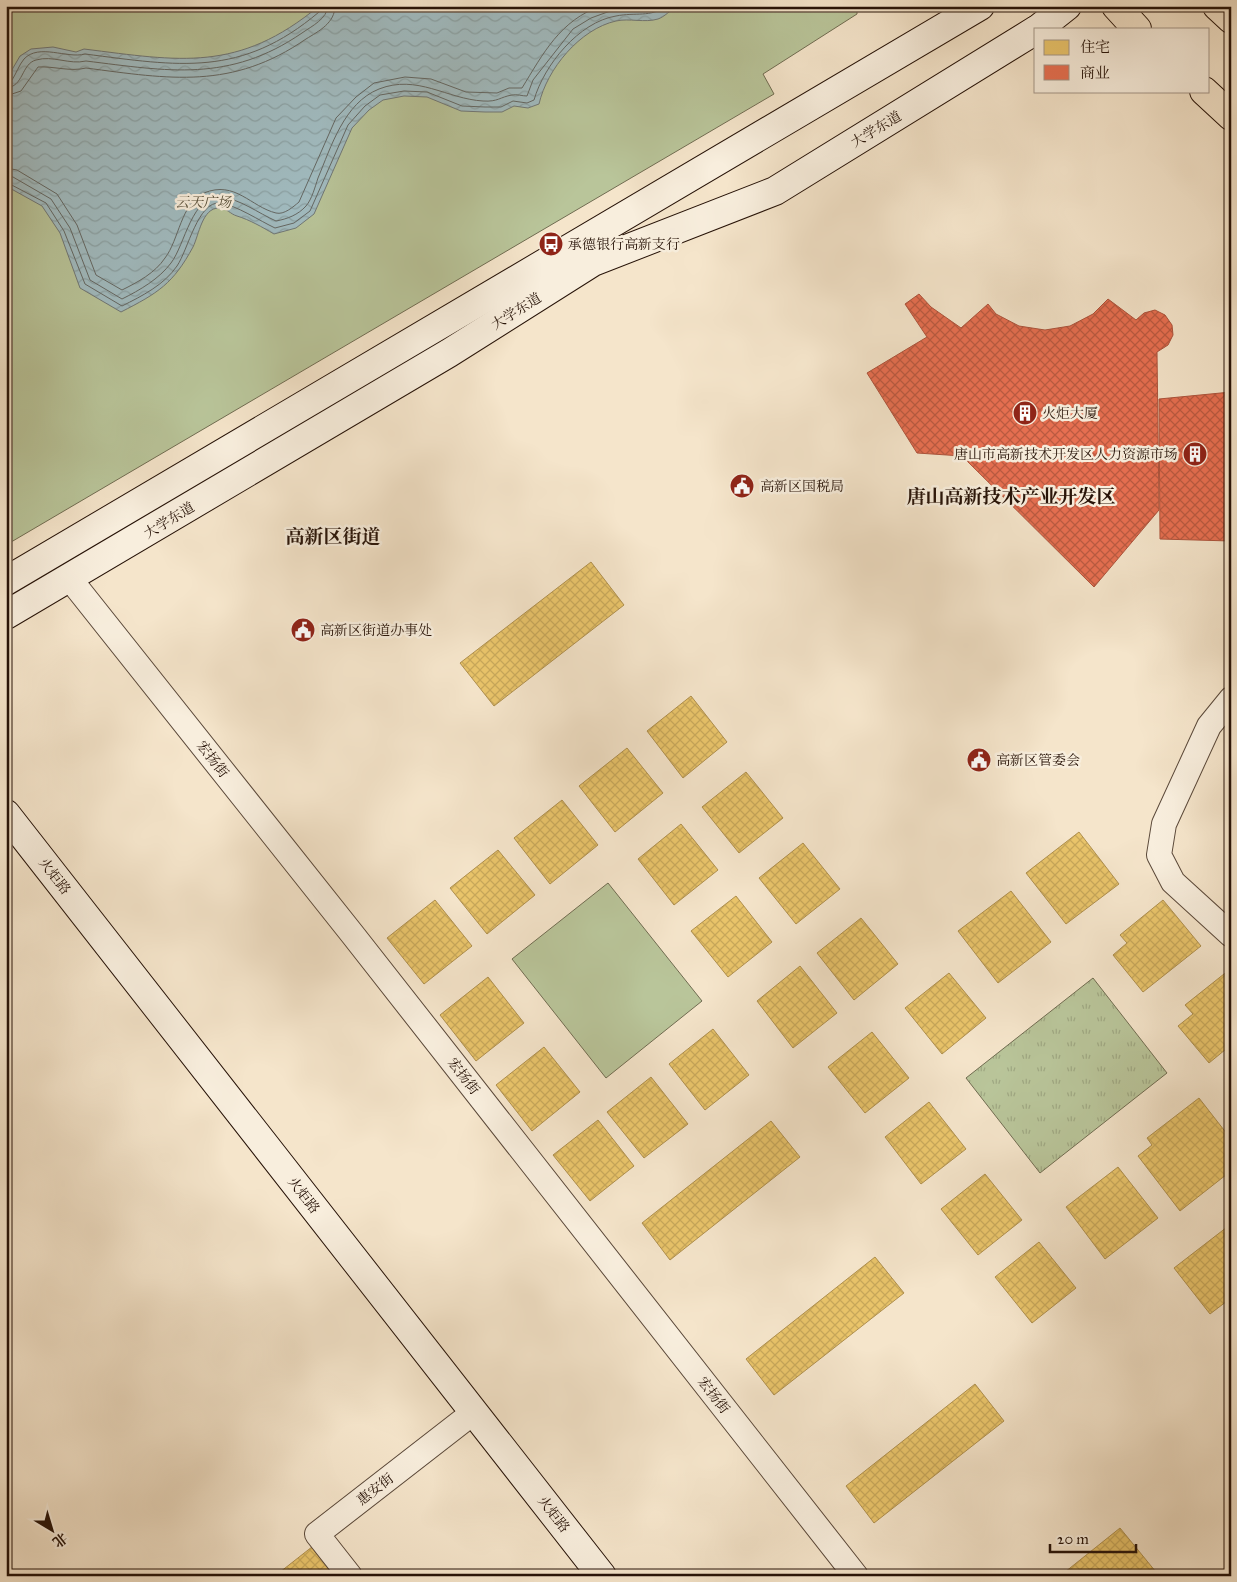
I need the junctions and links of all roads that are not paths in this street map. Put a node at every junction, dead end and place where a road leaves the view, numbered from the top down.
1 (980, 6) edge
2 (1067, 6) edge
3 (1116, 6) edge
4 (1217, 6) edge
5 (1231, 19) edge
6 (1038, 28) edge
7 (1136, 28) edge
8 (1034, 31) edge
9 (1205, 92) edge
10 (1231, 116) edge
11 (70, 579) junction
12 (6, 581) edge
13 (6, 615) edge
14 (1231, 699) edge
15 (6, 814) edge
16 (1231, 935) edge
17 (474, 1412) junction
18 (350, 1576) edge
19 (602, 1576) edge
20 (856, 1576) edge

1 - 12 street, 大学东道
2 - 6 street, 大学东道
3 - 7 main road
4 - 5 main road
8 - 11 street, 大学东道
9 - 10 main road
11 - 13 street, 大学东道
11 - 20 street, 宏扬街
14 - 16 street
15 - 17 street, 火炬路
17 - 18 street, 惠安街
17 - 19 street, 火炬路

